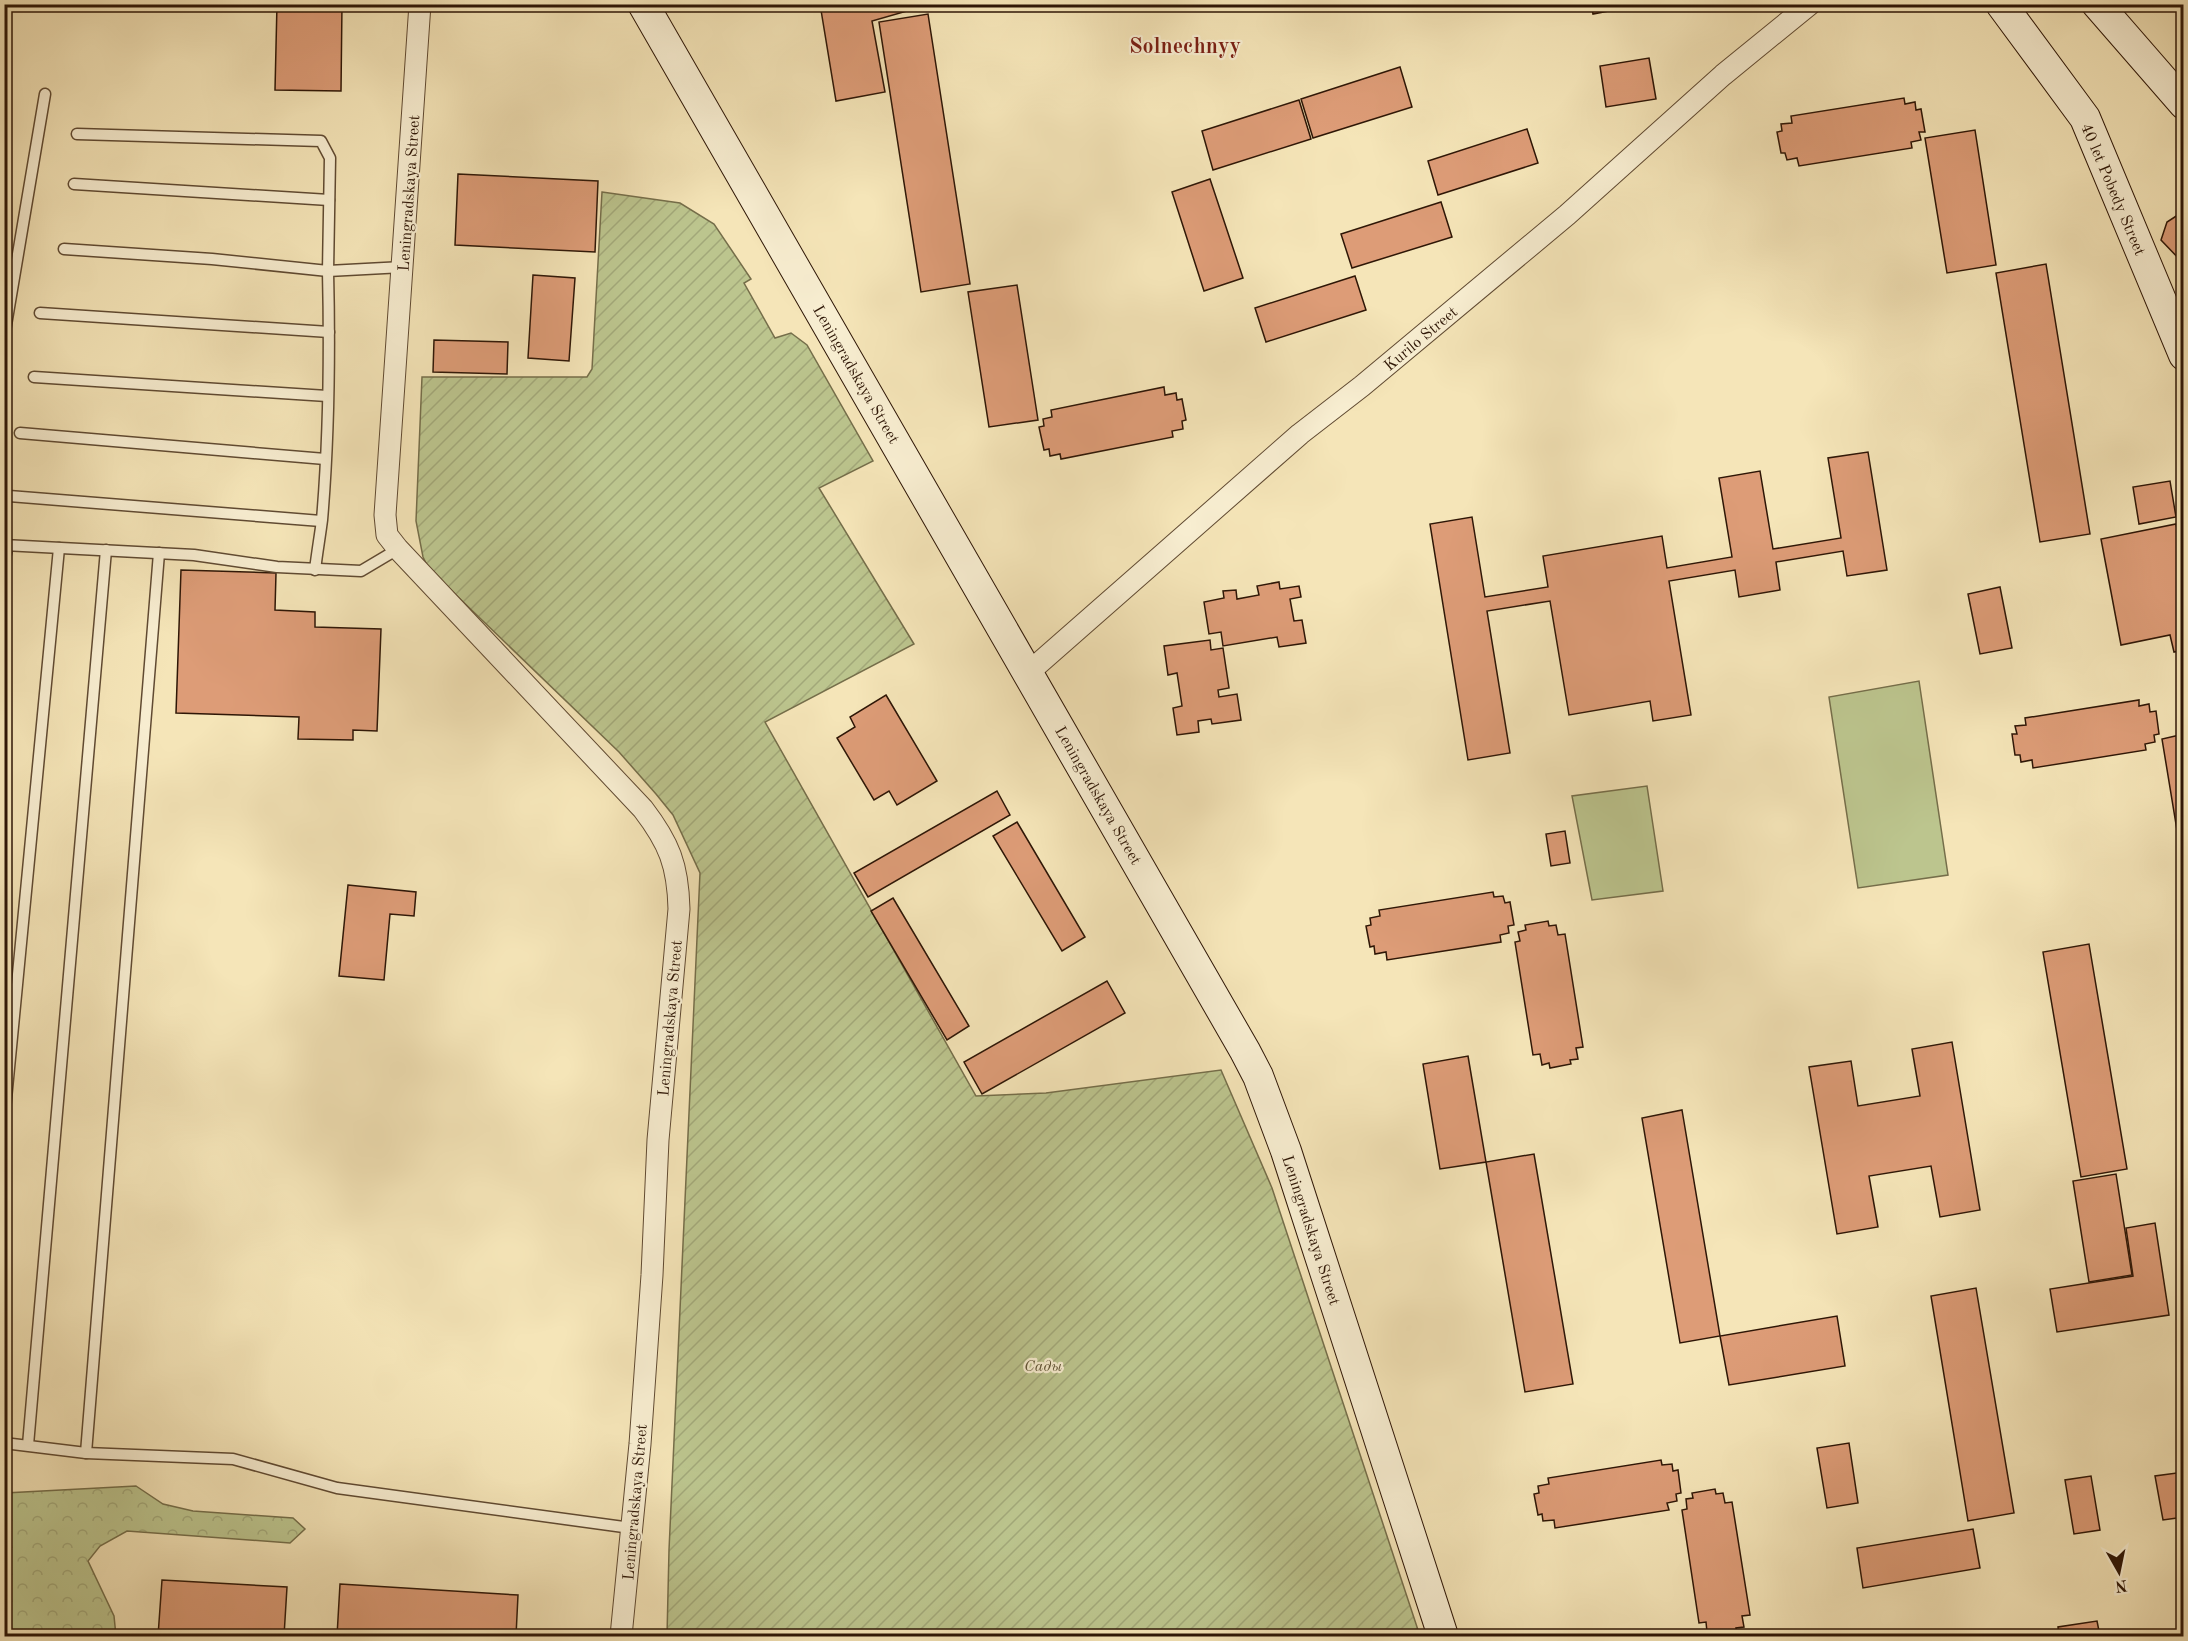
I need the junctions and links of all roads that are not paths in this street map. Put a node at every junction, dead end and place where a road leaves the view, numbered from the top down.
1 (420, 4) edge
2 (644, 4) edge
3 (1810, 4) edge
4 (2001, 4) edge
5 (2097, 4) edge
6 (45, 94) dead end
7 (2184, 104) edge
8 (77, 134) dead end
9 (74, 184) dead end
10 (329, 200) junction
11 (64, 249) dead end
12 (403, 267) junction
13 (328, 271) junction
14 (40, 313) dead end
15 (329, 332) junction
16 (4, 337) edge
17 (2184, 356) edge
18 (34, 377) dead end
19 (327, 396) junction
20 (20, 433) dead end
21 (325, 459) junction
22 (9, 496) dead end
23 (321, 521) junction
24 (6, 544) edge
25 (59, 548) junction
26 (398, 549) junction
27 (106, 550) junction
28 (159, 553) junction
29 (4, 563) edge
30 (315, 570) junction
31 (1029, 672) junction
32 (4, 1120) edge
33 (4, 1443) edge
34 (28, 1444) junction
35 (86, 1453) junction
36 (632, 1528) junction
37 (621, 1636) edge
38 (1443, 1636) edge

1 - 12 street, Leningradskaya Street
2 - 31 street, Leningradskaya Street
3 - 31 street, Kurilo Street
4 - 17 street, 40 let Pobedy Street
5 - 7 street
6 - 16 lane
8 - 10 lane
9 - 10 lane
10 - 13 lane
11 - 13 lane
12 - 13 lane
12 - 26 street, Leningradskaya Street
13 - 15 lane
14 - 15 lane
15 - 19 lane
18 - 19 lane
19 - 21 lane
20 - 21 lane
21 - 23 lane
22 - 23 lane
23 - 30 lane
24 - 25 lane
24 - 29 lane
25 - 27 lane
25 - 32 lane
26 - 30 lane
26 - 36 street, Leningradskaya Street
27 - 28 lane
27 - 34 lane
28 - 30 lane
28 - 35 lane
31 - 38 street, Leningradskaya Street
33 - 34 lane
34 - 35 lane
35 - 36 lane
36 - 37 street, Leningradskaya Street

